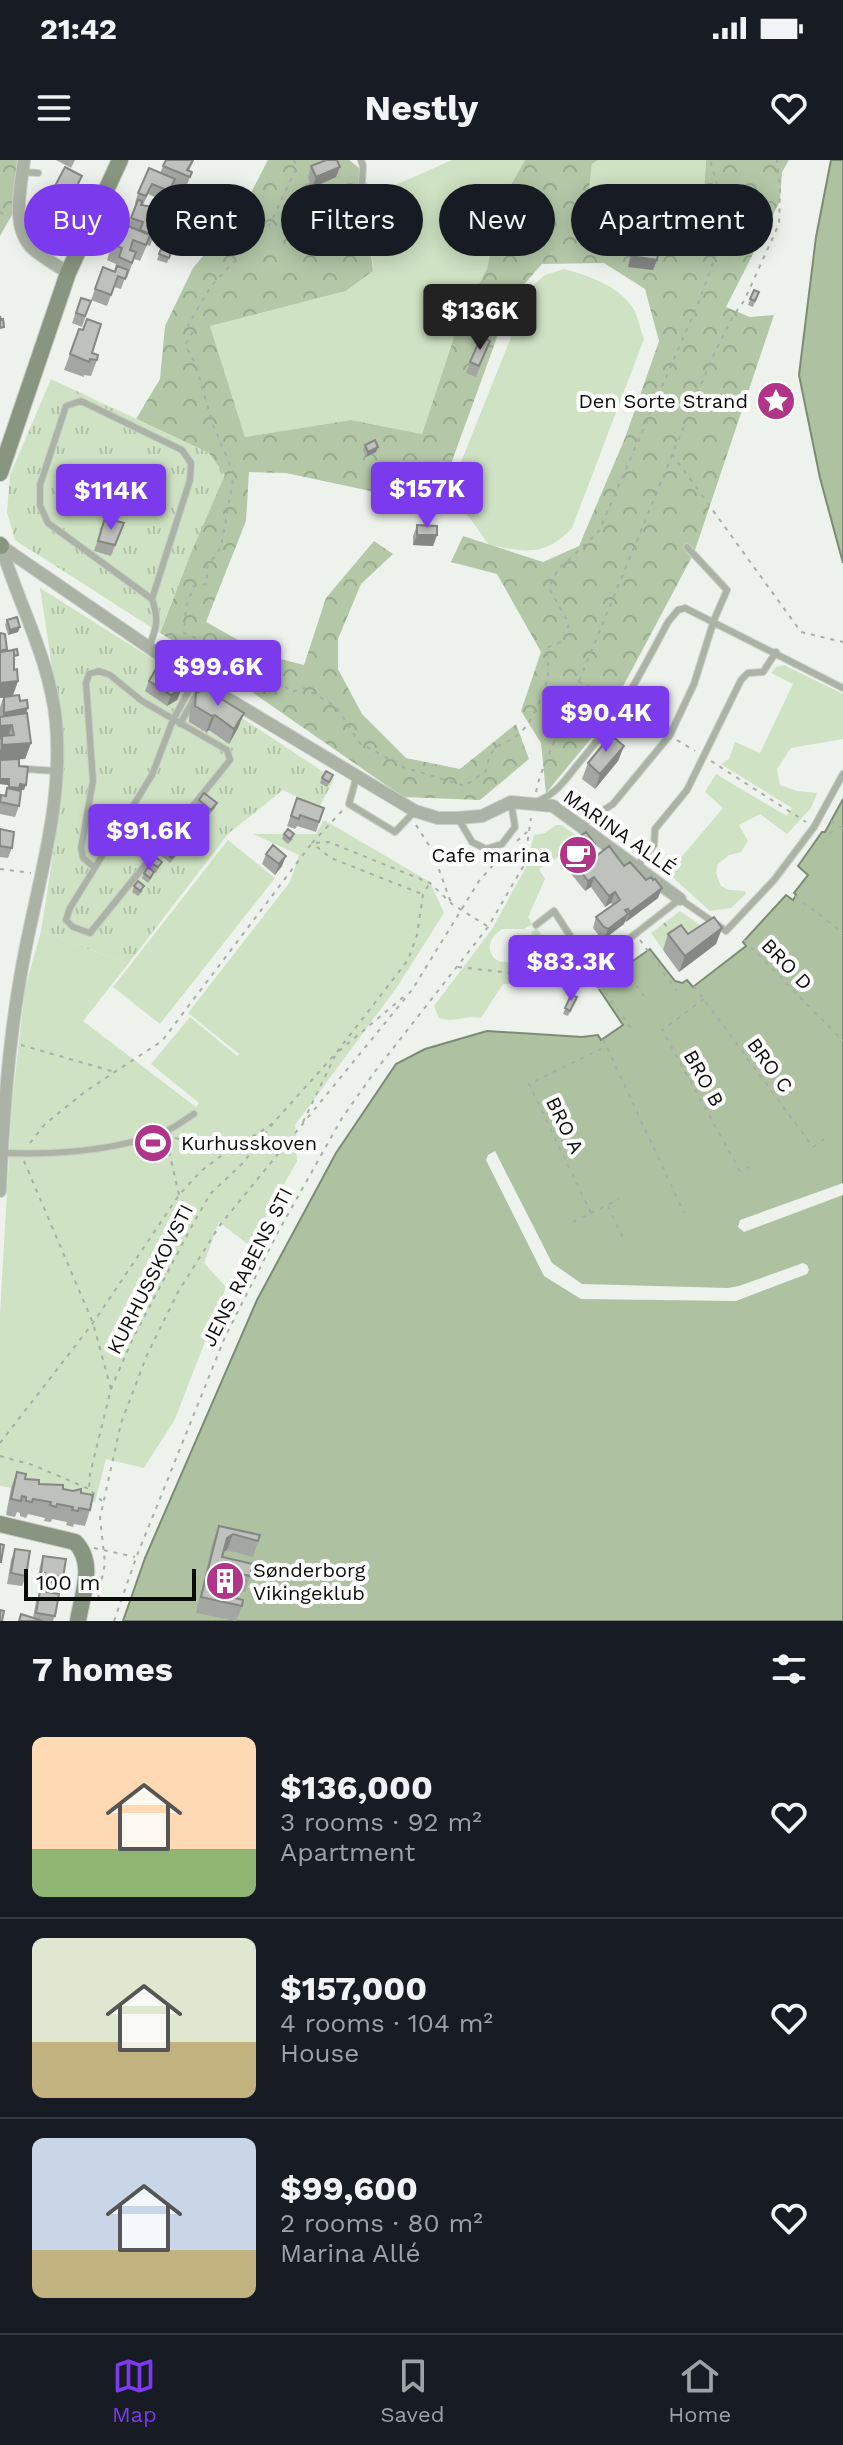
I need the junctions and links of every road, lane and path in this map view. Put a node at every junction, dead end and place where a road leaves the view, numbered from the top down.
1 (120, 160) edge
2 (294, 160) edge
3 (361, 160) edge
4 (710, 160) edge
5 (777, 160) edge
6 (23, 166) edge
7 (38, 173) dead end
8 (362, 184) edge
9 (68, 273) junction
10 (672, 454) junction
11 (0, 473) edge
12 (0, 545) edge
13 (687, 547) dead end
14 (152, 599) junction
15 (714, 620) junction
16 (843, 642) edge
17 (148, 648) junction
18 (776, 652) junction
19 (199, 681) junction
20 (843, 688) edge
21 (176, 722) junction
22 (25, 769) edge
23 (56, 771) junction
24 (843, 774) edge
25 (357, 775) junction
26 (511, 802) junction
27 (534, 802) junction
28 (349, 804) junction
29 (413, 814) junction
30 (458, 818) junction
31 (831, 821) dead end
32 (581, 825) junction
33 (836, 825) junction
34 (843, 829) edge
35 (830, 834) dead end
36 (312, 843) junction
37 (637, 866) junction
38 (94, 867) junction
39 (0, 869) edge
40 (42, 874) junction
41 (430, 883) junction
42 (423, 895) junction
43 (795, 896) dead end
44 (680, 899) junction
45 (452, 904) junction
46 (461, 909) junction
47 (658, 916) junction
48 (536, 925) dead end
49 (488, 927) junction
50 (843, 933) edge
51 (635, 934) junction
52 (676, 940) edge
53 (744, 940) dead end
54 (456, 966) junction
55 (624, 968) dead end
56 (590, 969) junction
57 (575, 981) joint
58 (599, 985) joint
59 (694, 986) dead end
60 (412, 990) junction
61 (677, 991) dead end
62 (644, 996) dead end
63 (704, 999) junction
64 (631, 1028) dead end
65 (603, 1039) dead end
66 (843, 1041) edge
67 (11, 1043) junction
68 (607, 1046) junction
69 (336, 1053) junction
70 (116, 1072) junction
71 (194, 1114) dead end
72 (275, 1121) junction
73 (300, 1127) junction
74 (165, 1132) junction
75 (827, 1137) dead end
76 (233, 1147) junction
77 (2, 1153) junction
78 (21, 1154) junction
79 (755, 1164) dead end
80 (0, 1191) edge
81 (179, 1195) junction
82 (619, 1199) dead end
83 (607, 1205) junction
84 (591, 1213) junction
85 (684, 1213) dead end
86 (573, 1222) dead end
87 (193, 1224) junction
88 (623, 1238) dead end
89 (93, 1323) junction
90 (111, 1389) junction
91 (0, 1443) edge
92 (0, 1456) edge
93 (89, 1489) junction
94 (102, 1501) junction
95 (0, 1524) edge
96 (136, 1558) junction
97 (78, 1621) edge
98 (114, 1621) edge

1 - 9 street
2 - 4 path
3 - 8 lane
5 - 10 path
6 - 7 lane
6 - 9 street
9 - 11 street
10 - 16 path
10 - 27 path
12 - 17 street, MARINA ALLÉ
12 - 23 street
13 - 15 lane
14 - 14 lane
14 - 17 lane
15 - 18 lane, MARINA ALLÉ
15 - 27 lane, MARINA ALLÉ
15 - 32 lane
17 - 19 street, MARINA ALLÉ
18 - 20 lane, MARINA ALLÉ
18 - 37 lane
19 - 21 lane
19 - 25 street, MARINA ALLÉ
21 - 38 lane
21 - 38 lane
21 - 38 lane
22 - 23 lane
23 - 40 street
24 - 44 lane, MARINA ALLÉ
25 - 28 lane
25 - 29 street, MARINA ALLÉ
26 - 27 street, MARINA ALLÉ
26 - 30 street, MARINA ALLÉ
26 - 30 lane
27 - 32 street, MARINA ALLÉ
28 - 29 lane
28 - 36 path
29 - 30 street, MARINA ALLÉ
29 - 45 path
31 - 33 path
32 - 37 street, MARINA ALLÉ
33 - 34 path
33 - 35 path
36 - 41 path
36 - 42 path
36 - 70 path
37 - 44 street, MARINA ALLÉ
39 - 40 path
40 - 67 street
41 - 42 path
41 - 45 path
42 - 69 path, KURHUSSKOVSTI
43 - 50 path
44 - 47 lane, MARINA ALLÉ
45 - 46 path
46 - 49 path
46 - 49 path, JENS RABENS STI
46 - 60 path
47 - 51 lane, MARINA ALLÉ
47 - 52 path
48 - 56 lane
49 - 54 path, JENS RABENS STI
51 - 56 lane, MARINA ALLÉ
51 - 61 path
53 - 66 path, BRO D
54 - 57 path
54 - 96 path, JENS RABENS STI
55 - 62 path
56 - 57 lane, MARINA ALLÉ
56 - 58 lane
58 - 64 path
59 - 63 path, BRO C
60 - 69 path
60 - 73 path
63 - 75 path, BRO C
63 - 79 path, BRO B
65 - 68 path
67 - 70 path
67 - 77 street
68 - 84 path, BRO A
68 - 85 path
69 - 72 path, KURHUSSKOVSTI
69 - 73 path
70 - 78 path
71 - 74 lane
72 - 76 path
72 - 87 path, KURHUSSKOVSTI
73 - 94 path
74 - 76 path
74 - 78 lane
74 - 81 path
76 - 81 path
77 - 78 lane
77 - 80 street
78 - 89 path
81 - 87 path
81 - 89 path
82 - 83 path
83 - 84 path
83 - 88 path
84 - 86 path
87 - 90 path, KURHUSSKOVSTI
89 - 90 path
89 - 91 path
90 - 93 path, KURHUSSKOVSTI
92 - 93 path
93 - 94 path
94 - 96 path
95 - 97 street
96 - 98 path, JENS RABENS STI

